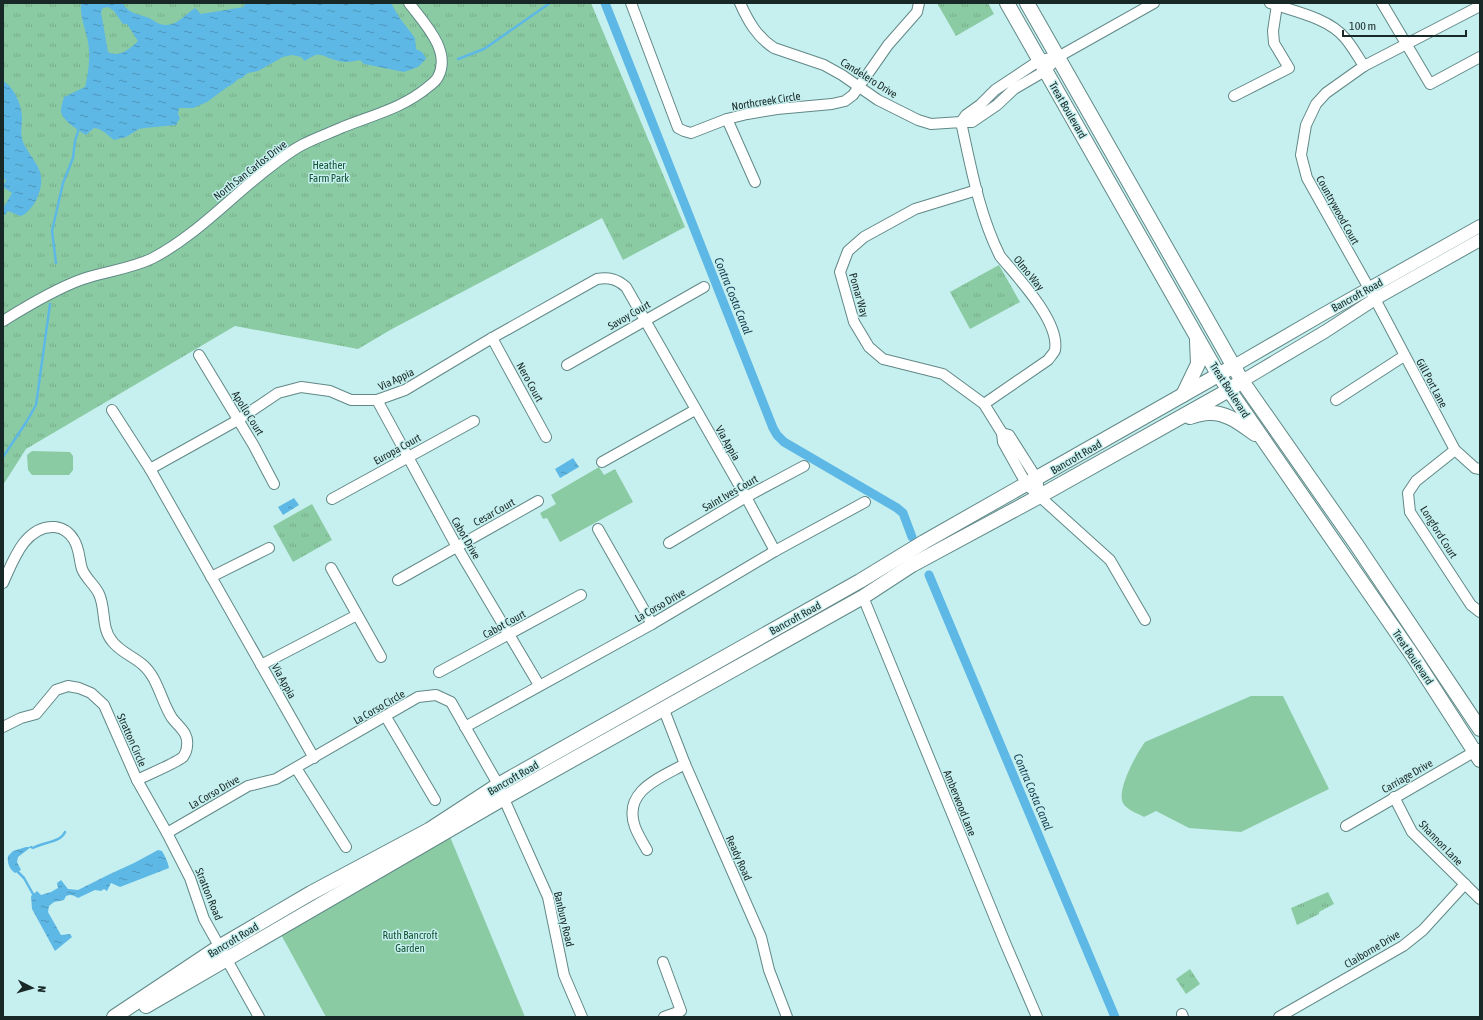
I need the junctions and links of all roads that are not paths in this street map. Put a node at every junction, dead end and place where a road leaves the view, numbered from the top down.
1 (409, 3) edge
2 (632, 3) edge
3 (740, 3) edge
4 (919, 3) edge
5 (1007, 3) edge
6 (1027, 3) edge
7 (1154, 3) edge
8 (1382, 3) edge
9 (1273, 4) edge
10 (1480, 6) edge
11 (1407, 44) junction
12 (1058, 57) junction
13 (1480, 57) edge
14 (1042, 65) junction
15 (1364, 66) junction
16 (859, 87) junction
17 (1234, 96) dead end
18 (727, 119) junction
19 (961, 122) junction
20 (755, 182) dead end
21 (977, 190) junction
22 (1480, 226) edge
23 (1480, 240) edge
24 (704, 287) dead end
25 (1372, 294) junction
26 (644, 320) junction
27 (3, 321) edge
28 (1197, 337) junction
29 (492, 338) junction
30 (199, 355) dead end
31 (1404, 356) junction
32 (567, 365) dead end
33 (1234, 366) junction
34 (1218, 374) junction
35 (1242, 381) junction
36 (1228, 390) junction
37 (1183, 395) junction
38 (377, 400) junction
39 (1336, 400) dead end
40 (984, 404) junction
41 (112, 410) dead end
42 (695, 410) junction
43 (238, 420) junction
44 (1176, 420) junction
45 (474, 421) dead end
46 (546, 437) dead end
47 (1262, 439) junction
48 (1455, 450) junction
49 (407, 457) junction
50 (602, 462) dead end
51 (804, 466) dead end
52 (150, 469) junction
53 (1480, 469) edge
54 (1032, 482) junction
55 (274, 484) dead end
56 (1040, 496) junction
57 (746, 497) junction
58 (332, 499) dead end
59 (538, 501) dead end
60 (865, 502) dead end
61 (598, 529) dead end
62 (669, 543) dead end
63 (457, 546) junction
64 (269, 548) dead end
65 (775, 551) junction
66 (331, 568) dead end
67 (878, 570) junction
68 (211, 577) junction
69 (398, 580) dead end
70 (3, 583) edge
71 (581, 595) dead end
72 (863, 597) junction
73 (1480, 612) edge
74 (358, 615) junction
75 (1145, 620) dead end
76 (652, 624) junction
77 (509, 635) junction
78 (381, 657) dead end
79 (262, 666) junction
80 (438, 672) dead end
81 (539, 685) junction
82 (664, 710) junction
83 (386, 717) junction
84 (3, 727) edge
85 (465, 727) junction
86 (1480, 729) edge
87 (1478, 753) edge
88 (314, 758) junction
89 (685, 764) junction
90 (296, 768) junction
91 (137, 780) junction
92 (498, 785) junction
93 (1394, 797) junction
94 (504, 798) junction
95 (435, 800) dead end
96 (1346, 826) dead end
97 (167, 832) junction
98 (346, 847) dead end
99 (646, 850) dead end
100 (1465, 884) junction
101 (1480, 899) edge
102 (222, 953) junction
103 (663, 962) dead end
104 (114, 1017) edge
105 (131, 1017) edge
106 (259, 1017) edge
107 (582, 1017) edge
108 (664, 1017) edge
109 (787, 1017) edge
110 (1037, 1017) edge
111 (1279, 1017) edge

1 - 27 street, North San Carlos Drive
2 - 18 street, Northcreek Circle
3 - 16 street, Candelero Drive
4 - 16 street, Northcreek Circle
5 - 14 main road, Treat Boulevard
6 - 12 main road, Treat Boulevard
7 - 12 street
8 - 11 street
9 - 15 street
9 - 17 street
10 - 11 street, Countrywood Court
11 - 13 street
11 - 15 street, Countrywood Court
12 - 14 street
12 - 33 main road, Treat Boulevard
14 - 19 street
14 - 28 main road, Treat Boulevard
15 - 25 street, Countrywood Court
16 - 18 street, Northcreek Circle
16 - 19 street, Candelero Drive
18 - 20 street
19 - 21 street, Olmo Way
21 - 40 street, Olmo Way
21 - 40 street, Pomar Way
22 - 25 street, Bancroft Road
23 - 25 street, Bancroft Road
24 - 26 street, Savoy Court
25 - 31 street, Gill Port Lane
25 - 33 street, Bancroft Road
25 - 35 street, Bancroft Road
26 - 29 street, Via Appia
26 - 32 street, Savoy Court
26 - 42 street, Via Appia
28 - 34 main road, Treat Boulevard
28 - 37 main road
29 - 38 street, Via Appia
29 - 46 street, Nero Court
30 - 43 street, Apollo Court
31 - 39 street
31 - 48 street, Gill Port Lane
33 - 34 main road, Bancroft Road
33 - 35 main road, Treat Boulevard
34 - 36 main road, Treat Boulevard
34 - 37 main road, Bancroft Road
35 - 36 main road, Bancroft Road
35 - 86 main road, Treat Boulevard
36 - 44 main road, Bancroft Road
36 - 47 main road, Treat Boulevard
37 - 54 main road, Bancroft Road
38 - 43 street, Via Appia
38 - 49 street, Cabot Drive
40 - 54 street, Pomar Way
41 - 52 street
42 - 50 street
42 - 57 street, Via Appia
43 - 52 street, Via Appia
43 - 55 street, Apollo Court
44 - 47 main road
44 - 56 main road, Bancroft Road
45 - 49 street, Europa Court
47 - 87 main road, Treat Boulevard
48 - 53 street, Gill Port Lane
48 - 73 street, Longford Court
49 - 58 street, Europa Court
49 - 63 street, Cabot Drive
51 - 57 street, Saint Ives Court
52 - 68 street, Via Appia
54 - 56 street, Pomar Way
54 - 67 main road, Bancroft Road
56 - 72 main road, Bancroft Road
56 - 75 street
57 - 62 street, Saint Ives Court
57 - 65 street, Via Appia
59 - 63 street, Cesar Court
60 - 65 street, La Corso Drive
61 - 76 street
63 - 69 street, Cesar Court
63 - 77 street, Cabot Drive
64 - 68 street
65 - 76 street, La Corso Drive
66 - 74 street
67 - 72 main road
67 - 92 main road, Bancroft Road
68 - 79 street, Via Appia
70 - 91 street, Stratton Circle
71 - 77 street, Cabot Court
72 - 82 main road, Bancroft Road
72 - 110 street, Amberwood Lane
74 - 78 street
74 - 79 street
76 - 81 street, La Corso Drive
77 - 80 street, Cabot Court
77 - 81 street, Cabot Drive
79 - 88 street, Via Appia
81 - 85 street, La Corso Drive
82 - 89 street, Ready Road
82 - 94 main road, Bancroft Road
83 - 85 street, La Corso Circle
83 - 88 street, La Corso Circle
83 - 95 street
84 - 91 street, Stratton Circle
85 - 92 street, La Corso Circle
87 - 93 street, Carriage Drive
88 - 90 street, La Corso Circle
89 - 99 street
89 - 109 street, Ready Road
90 - 97 street, La Corso Drive
90 - 98 street
91 - 97 street, Stratton Road
92 - 94 street, Banbury Road
92 - 102 main road, Bancroft Road
93 - 96 street, Carriage Drive
93 - 100 street, Shannon Lane
94 - 102 main road, Bancroft Road
94 - 107 street, Banbury Road
97 - 102 street, Stratton Road
100 - 101 street, Shannon Lane
100 - 111 street, Claiborne Drive
102 - 104 main road, Bancroft Road
102 - 105 main road, Bancroft Road
102 - 106 street, Stratton Road
103 - 108 street

